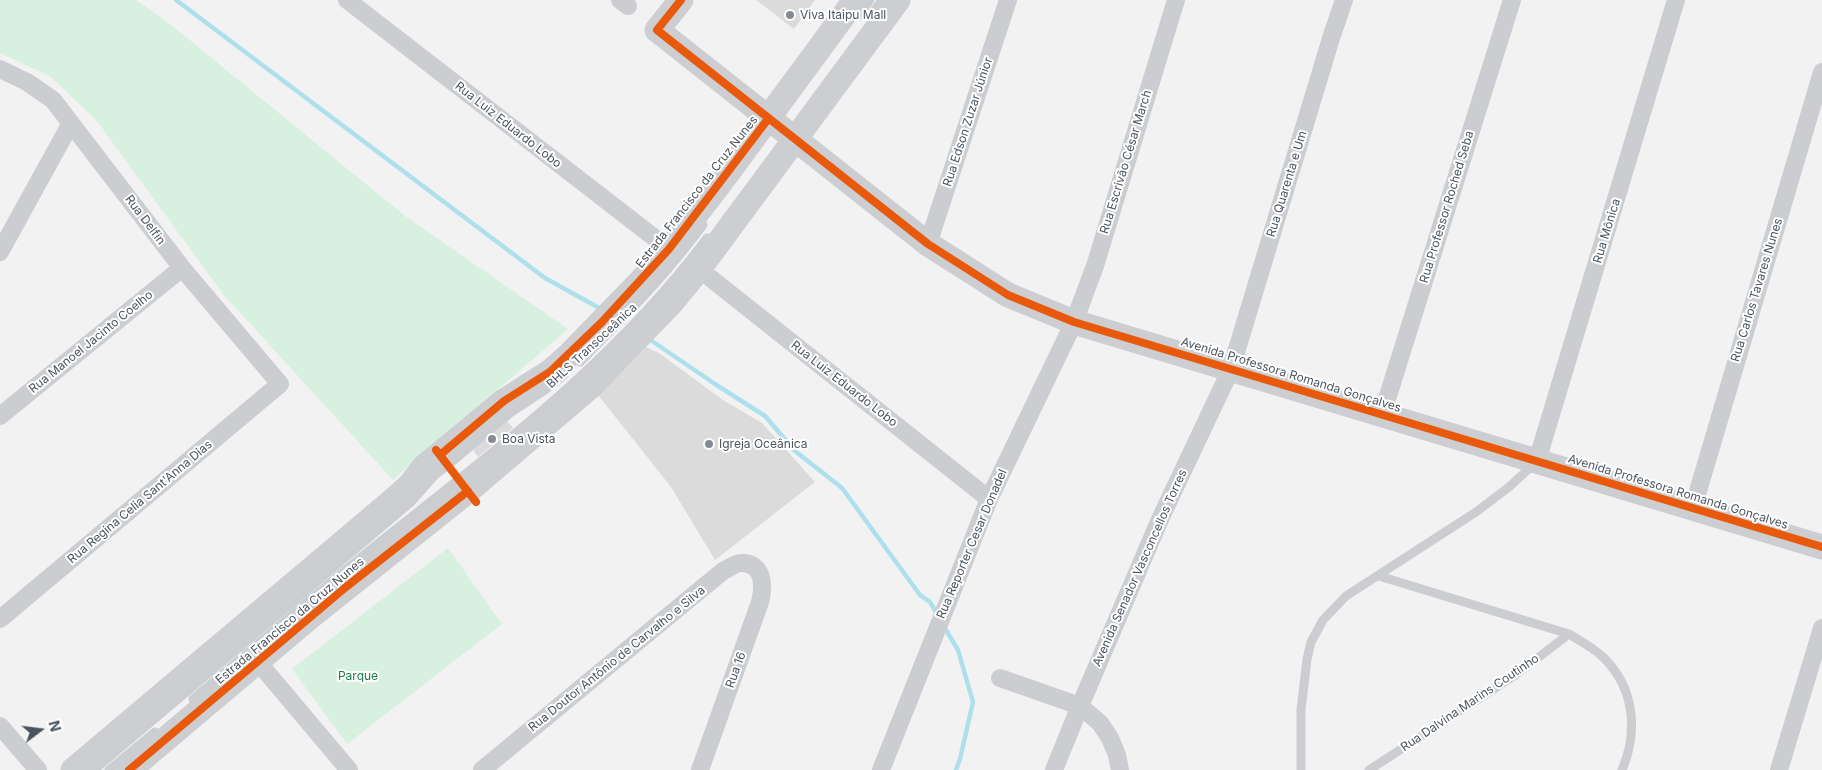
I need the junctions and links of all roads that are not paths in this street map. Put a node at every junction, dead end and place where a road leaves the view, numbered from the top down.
1 (347, 0) edge
2 (681, 0) edge
3 (870, 0) edge
4 (882, 0) edge
5 (898, 0) edge
6 (1008, 0) edge
7 (1176, 0) edge
8 (1344, 0) edge
9 (1512, 0) edge
10 (1676, 0) edge
11 (854, 12) edge
12 (866, 22) dead end
13 (0, 68) edge
14 (1822, 72) edge
15 (72, 123) junction
16 (781, 129) junction
17 (708, 219) dead end
18 (715, 227) dead end
19 (928, 244) junction
20 (669, 249) junction
21 (0, 252) edge
22 (182, 268) junction
23 (699, 269) junction
24 (1074, 322) junction
25 (1231, 369) junction
26 (280, 384) joint
27 (1382, 415) junction
28 (0, 416) edge
29 (1537, 462) junction
30 (989, 499) junction
31 (1693, 508) junction
32 (1822, 547) edge
33 (758, 570) joint
34 (1379, 576) junction
35 (0, 619) edge
36 (1822, 628) edge
37 (1569, 634) junction
38 (258, 662) junction
39 (1000, 678) dead end
40 (188, 704) dead end
41 (1080, 706) junction
42 (0, 726) edge
43 (159, 728) dead end
44 (38, 770) edge
45 (73, 770) edge
46 (94, 770) edge
47 (109, 770) edge
48 (129, 770) edge
49 (349, 770) edge
50 (482, 770) edge
51 (700, 770) edge
52 (880, 770) edge
53 (1054, 770) edge
54 (1120, 770) edge
55 (1301, 770) edge
56 (1369, 770) edge
57 (1622, 770) edge
58 (1779, 770) edge

1 - 20 street, Rua Luiz Eduardo Lobo
2 - 16 main road, Avenida Professora Romanda Gonçalves
3 - 11 lane
4 - 12 lane
5 - 16 main road, Estrada Francisco da Cruz Nunes
6 - 19 street, Rua Edson Zuzar Júnior
7 - 24 street, Rua Escrivão César March
8 - 25 street, Rua Quarenta e Um
9 - 27 street, Rua Professor Roched Seba
10 - 29 street, Rua Mônica
11 - 16 main road, Estrada Francisco da Cruz Nunes
13 - 15 street, Rua Delfin
14 - 31 street, Rua Carlos Tavares Nunes
15 - 21 street
15 - 22 street, Rua Delfin
16 - 19 main road, Avenida Professora Romanda Gonçalves
16 - 20 main road, Estrada Francisco da Cruz Nunes
16 - 23 main road, Estrada Francisco da Cruz Nunes
17 - 46 lane, BHLS Transoceânica
18 - 40 lane, BHLS Transoceânica
19 - 24 main road, Avenida Professora Romanda Gonçalves
20 - 45 main road, Estrada Francisco da Cruz Nunes
22 - 26 street, Rua Delfin
22 - 28 street, Rua Manoel Jacinto Coelho
23 - 30 street, Rua Luiz Eduardo Lobo
23 - 38 main road, Estrada Francisco da Cruz Nunes
24 - 25 main road, Avenida Professora Romanda Gonçalves
24 - 30 street, Rua Reporter Cesar Donadel
25 - 27 main road, Avenida Professora Romanda Gonçalves
25 - 41 street, Avenida Senador Vasconcellos Torres
26 - 35 street, Rua Regina Celia Sant'Anna Dias
27 - 29 main road, Avenida Professora Romanda Gonçalves
29 - 31 main road, Avenida Professora Romanda Gonçalves
29 - 34 lane
30 - 52 street, Rua Reporter Cesar Donadel
31 - 32 main road, Avenida Professora Romanda Gonçalves
33 - 50 street, Rua Doutor Antônio de Carvalho e Silva
33 - 51 street, Rua 16
34 - 37 lane
34 - 55 lane
36 - 58 street
37 - 56 lane, Rua Dalvina Marins Coutinho
37 - 57 lane
38 - 48 main road, Estrada Francisco da Cruz Nunes
38 - 49 street
39 - 41 street
41 - 53 street, Avenida Senador Vasconcellos Torres
41 - 54 street
42 - 44 street
43 - 47 lane

